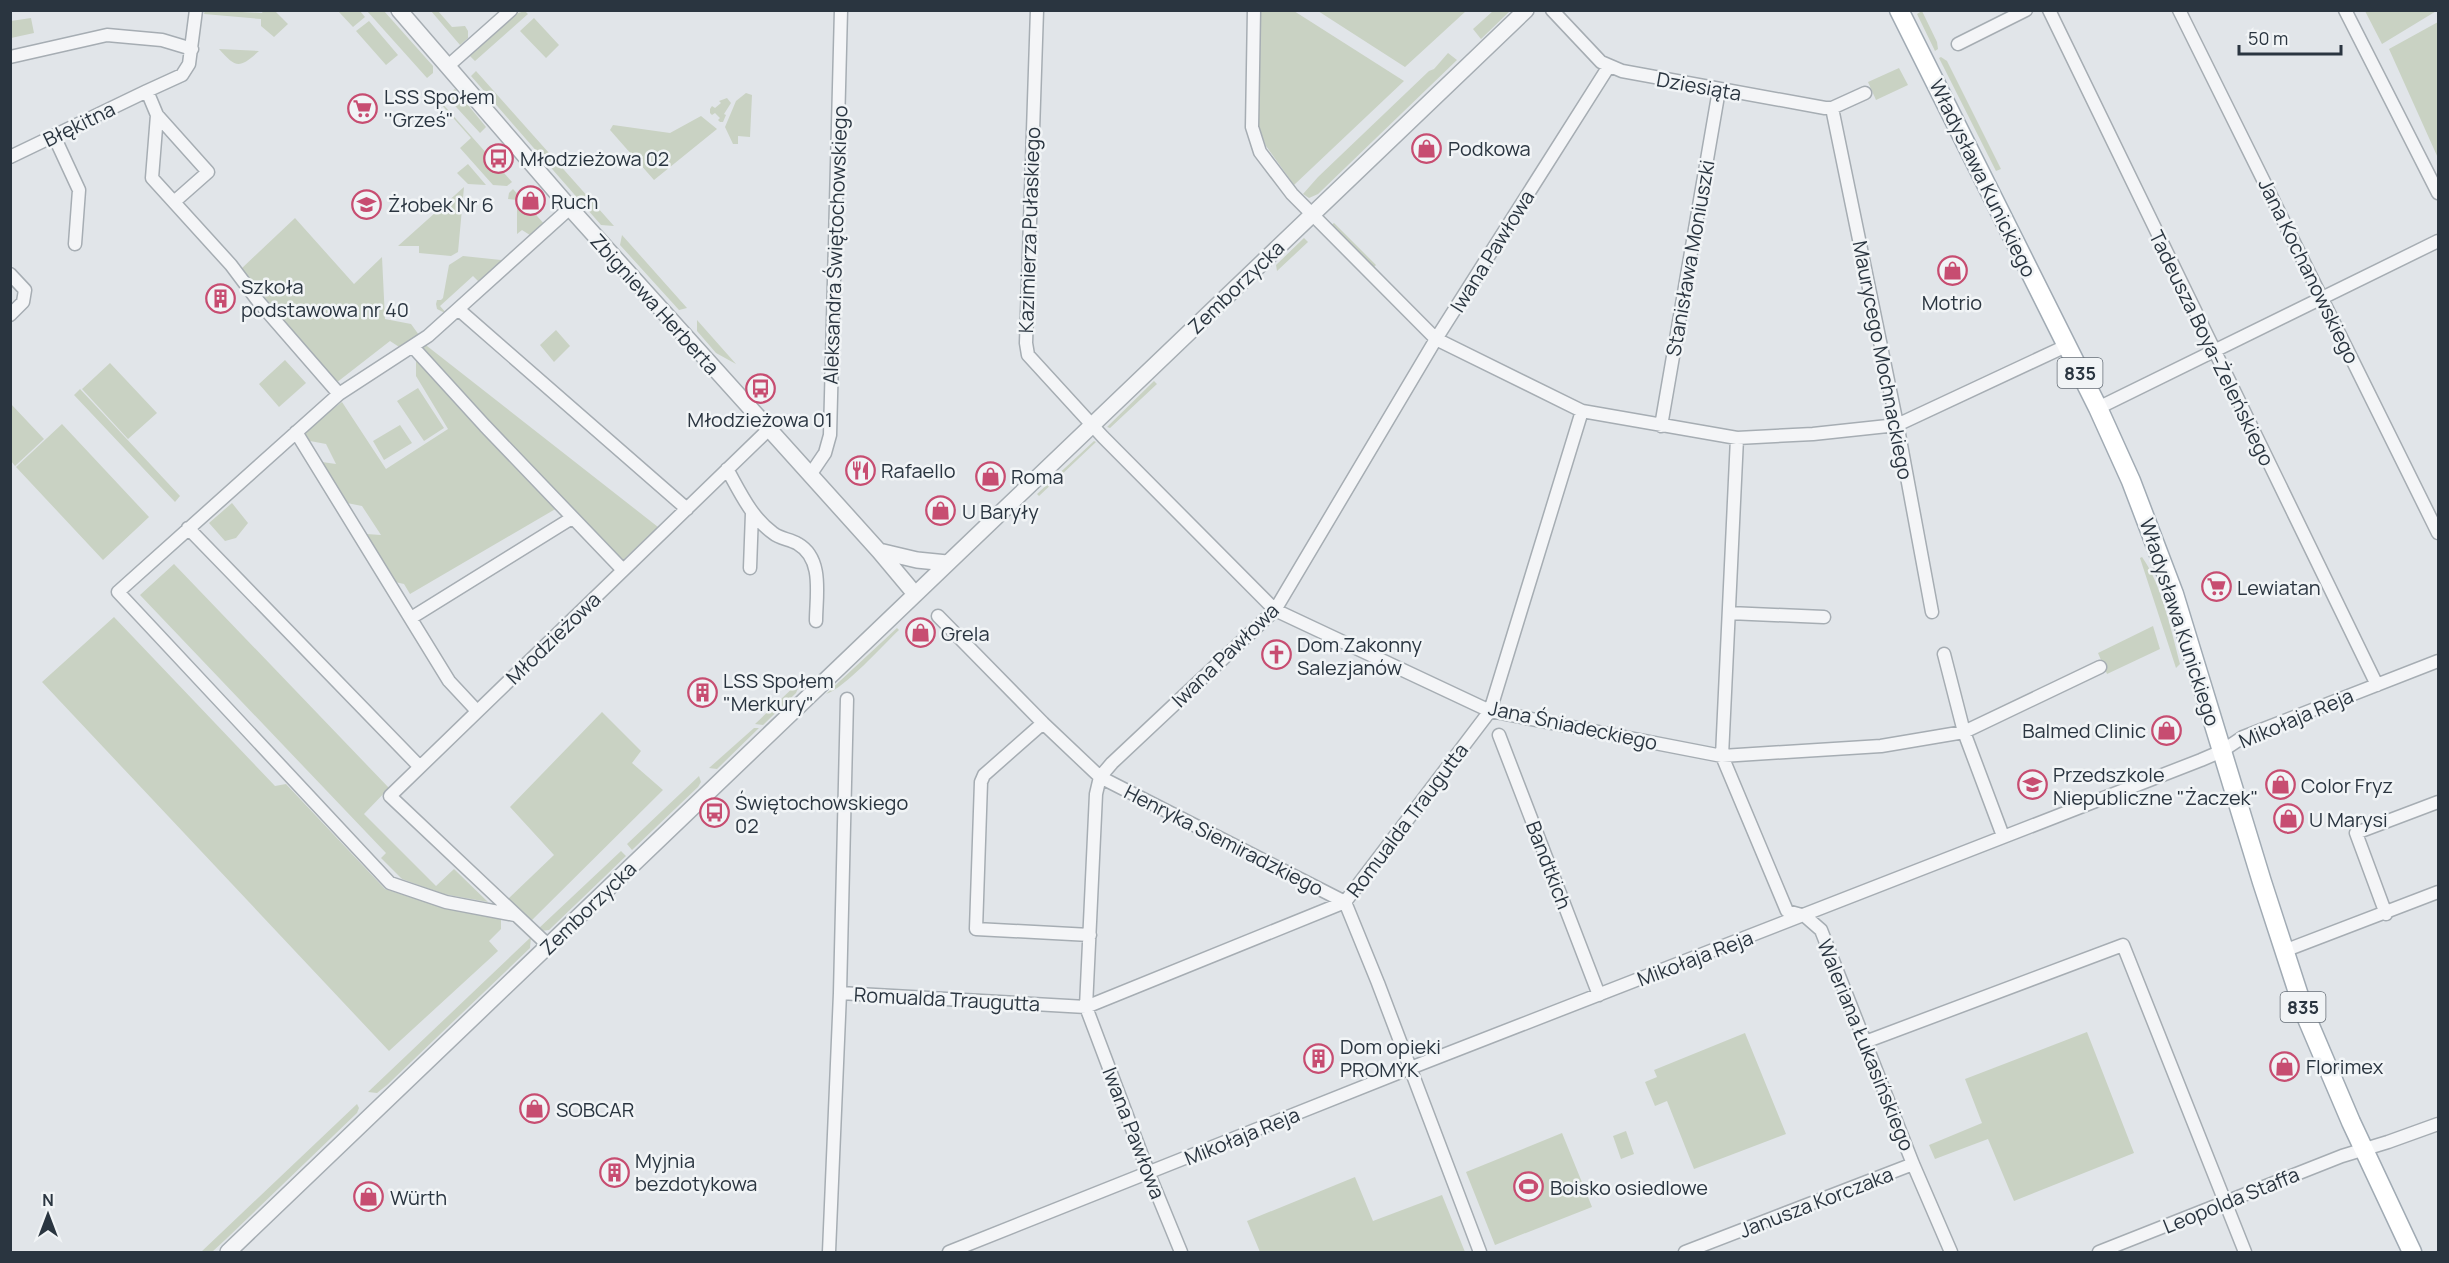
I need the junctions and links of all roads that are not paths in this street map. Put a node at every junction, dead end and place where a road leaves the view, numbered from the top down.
1 (196, 10) edge
2 (399, 10) edge
3 (511, 10) edge
4 (842, 10) edge
5 (1037, 10) edge
6 (1254, 10) edge
7 (1526, 10) edge
8 (1552, 10) edge
9 (1899, 10) edge
10 (2026, 10) edge
11 (2049, 10) edge
12 (2179, 10) edge
13 (2345, 10) edge
14 (1959, 44) dead end
15 (192, 49) junction
16 (10, 57) edge
17 (448, 66) junction
18 (1609, 66) junction
19 (1719, 90) junction
20 (147, 91) junction
21 (1865, 93) dead end
22 (1832, 108) junction
23 (157, 116) junction
24 (54, 136) junction
25 (10, 157) edge
26 (2439, 193) edge
27 (174, 202) junction
28 (570, 208) junction
29 (1312, 215) junction
30 (2439, 240) edge
31 (75, 243) dead end
32 (10, 274) edge
33 (2323, 298) junction
34 (458, 309) junction
35 (10, 315) edge
36 (1436, 339) junction
37 (2066, 346) junction
38 (413, 347) junction
39 (2214, 350) junction
40 (339, 394) junction
41 (2098, 408) junction
42 (1582, 411) junction
43 (1091, 424) junction
44 (1897, 425) junction
45 (1661, 426) junction
46 (768, 430) junction
47 (296, 432) junction
48 (1737, 438) junction
49 (728, 469) junction
50 (810, 475) junction
51 (687, 509) junction
52 (752, 513) junction
53 (572, 518) junction
54 (188, 528) junction
55 (2439, 533) edge
56 (879, 551) junction
57 (947, 563) junction
58 (750, 568) dead end
59 (623, 570) junction
60 (915, 594) junction
61 (1275, 610) junction
62 (1932, 612) dead end
63 (1729, 613) junction
64 (938, 616) dead end
65 (1824, 617) dead end
66 (411, 618) junction
67 (816, 621) dead end
68 (1944, 654) dead end
69 (2439, 661) edge
70 (2100, 667) dead end
71 (2376, 685) junction
72 (847, 699) dead end
73 (477, 711) junction
74 (1490, 711) junction
75 (1043, 723) junction
76 (1964, 732) junction
77 (1499, 735) dead end
78 (2222, 751) junction
79 (1722, 756) junction
80 (419, 766) junction
81 (1100, 777) junction
82 (2439, 802) edge
83 (2003, 836) junction
84 (2439, 892) edge
85 (1345, 903) junction
86 (2386, 914) junction
87 (515, 915) junction
88 (1805, 916) junction
89 (1090, 935) junction
90 (549, 946) junction
91 (2284, 951) junction
92 (840, 993) junction
93 (1599, 995) junction
94 (1086, 1007) junction
95 (1865, 1042) junction
96 (1410, 1068) junction
97 (2439, 1124) edge
98 (2364, 1149) junction
99 (1913, 1164) junction
100 (1149, 1174) junction
101 (2226, 1202) junction
102 (967, 1249) edge
103 (228, 1252) edge
104 (829, 1252) edge
105 (948, 1252) edge
106 (1181, 1252) edge
107 (1480, 1252) edge
108 (1685, 1252) edge
109 (1951, 1252) edge
110 (2099, 1252) edge
111 (2245, 1252) edge
112 (2412, 1252) edge

1 - 15 street, Błękitna
2 - 17 street, Zbigniewa Herberta
3 - 17 street
4 - 50 street, Aleksandra Świętochowskiego
5 - 43 street, Kazimierza Pułaskiego
6 - 29 street
7 - 29 street, Zemborzycka
8 - 18 street, Dziesiąta
9 - 37 main road, Władysława Kunickiego / 835
10 - 14 street
11 - 39 street, Tadeusza Boya-Żeleńskiego
12 - 33 street, Jana Kochanowskiego
13 - 26 street
15 - 16 street
15 - 20 street, Błękitna
17 - 28 street, Zbigniewa Herberta
18 - 19 street, Dziesiąta
18 - 36 street, Iwana Pawłowa
19 - 22 street, Dziesiąta
19 - 45 street, Stanisława Moniuszki
20 - 23 street
20 - 24 street, Błękitna
21 - 22 street
22 - 44 street, Maurycego Mochnackiego
23 - 27 street
23 - 27 street
24 - 25 street, Błękitna
24 - 31 street
27 - 40 street
28 - 34 street
28 - 46 street, Zbigniewa Herberta
29 - 36 street
29 - 43 street, Zemborzycka
30 - 33 street
32 - 35 street
33 - 39 street
33 - 55 street, Jana Kochanowskiego
34 - 38 street
34 - 51 street
36 - 42 street
36 - 61 street, Iwana Pawłowa
37 - 41 main road, Władysława Kunickiego / 835
37 - 44 street
38 - 40 street
38 - 53 street
39 - 41 street
39 - 71 street, Tadeusza Boya-Żeleńskiego
40 - 47 street
41 - 78 main road, Władysława Kunickiego / 835
42 - 45 street
42 - 74 street, Romualda Traugutta
43 - 57 street, Zemborzycka
43 - 61 street, Jana Śniadeckiego
44 - 48 street
44 - 62 street, Maurycego Mochnackiego
45 - 48 street
46 - 49 street, Młodzieżowa
46 - 50 street, Zbigniewa Herberta
47 - 54 street
47 - 66 street
48 - 63 street, Waleriana Łukasińskiego
49 - 51 street, Młodzieżowa
49 - 52 street
50 - 56 street, Zbigniewa Herberta
51 - 59 street, Młodzieżowa
52 - 58 street
52 - 67 street
53 - 59 street
53 - 66 street
54 - 80 street
54 - 87 street
56 - 57 street
56 - 60 street, Zbigniewa Herberta
57 - 60 street, Zemborzycka
59 - 73 street, Młodzieżowa
60 - 90 street, Zemborzycka
61 - 74 street, Jana Śniadeckiego
61 - 81 street, Iwana Pawłowa
63 - 65 street
63 - 79 street, Waleriana Łukasińskiego
64 - 75 street, Henryka Siemiradzkiego
66 - 73 street
68 - 76 street
69 - 71 street, Mikołaja Reja
70 - 76 street, Jana Śniadeckiego
71 - 78 street, Mikołaja Reja
72 - 92 street
73 - 80 street, Młodzieżowa
74 - 79 street, Jana Śniadeckiego
74 - 85 street, Romualda Traugutta
75 - 81 street, Henryka Siemiradzkiego
75 - 89 street
76 - 79 street, Jana Śniadeckiego
76 - 83 street
77 - 93 street, Bandtkich
78 - 83 street, Mikołaja Reja
78 - 91 main road, Władysława Kunickiego / 835
79 - 88 street, Waleriana Łukasińskiego
80 - 87 street, Młodzieżowa
81 - 85 street, Henryka Siemiradzkiego
81 - 89 street, Iwana Pawłowa
82 - 86 street
83 - 88 street, Mikołaja Reja
84 - 86 street
85 - 94 street, Romualda Traugutta
85 - 96 street, Henryka Siemiradzkiego
86 - 91 street
87 - 90 street, Młodzieżowa
88 - 93 street, Mikołaja Reja
88 - 95 street, Waleriana Łukasińskiego
89 - 94 street, Iwana Pawłowa
90 - 103 street, Zemborzycka
91 - 98 main road, Władysława Kunickiego / 835
92 - 94 street, Romualda Traugutta
92 - 104 street
93 - 96 street, Mikołaja Reja
94 - 100 street, Iwana Pawłowa
95 - 99 street, Waleriana Łukasińskiego
95 - 101 street
96 - 100 street, Mikołaja Reja
96 - 107 street, Henryka Siemiradzkiego
97 - 98 street, Leopolda Staffa
98 - 101 street, Leopolda Staffa
98 - 112 main road, Władysława Kunickiego / 835
99 - 108 street, Janusza Korczaka
99 - 109 street, Waleriana Łukasińskiego
100 - 102 street, Mikołaja Reja
100 - 106 street, Iwana Pawłowa
101 - 110 street, Leopolda Staffa
101 - 111 street
102 - 105 street, Mikołaja Reja

